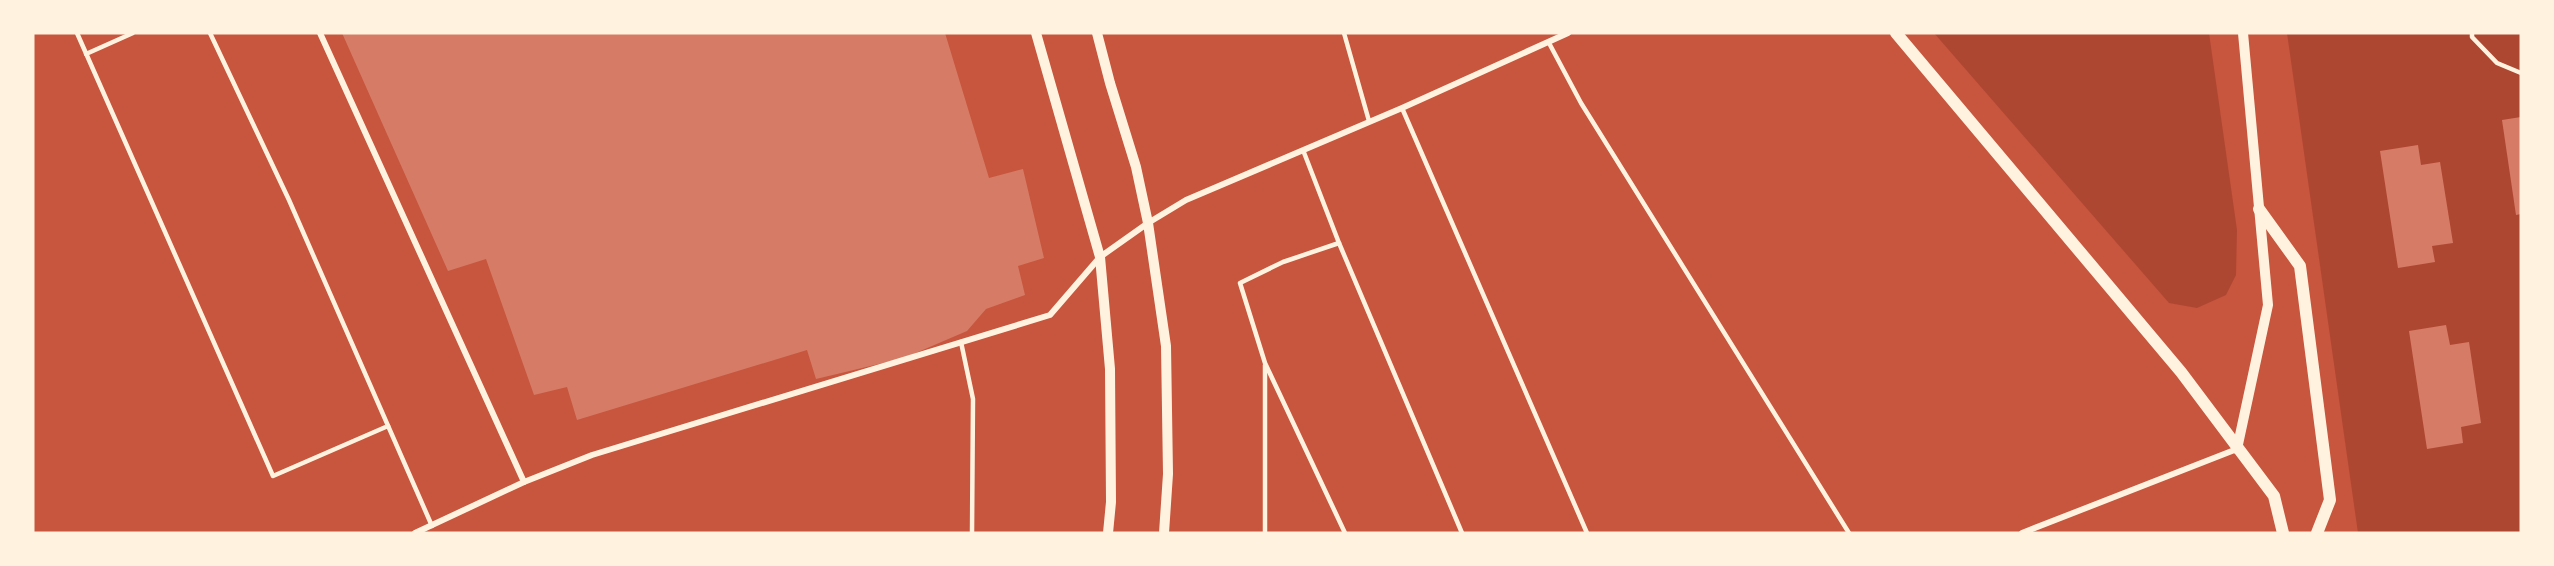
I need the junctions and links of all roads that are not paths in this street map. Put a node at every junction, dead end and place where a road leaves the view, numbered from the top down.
1 (76, 33) edge
2 (133, 33) edge
3 (210, 33) edge
4 (320, 33) edge
5 (1036, 33) edge
6 (1097, 33) edge
7 (1344, 33) edge
8 (1568, 33) edge
9 (1896, 33) edge
10 (2243, 33) edge
11 (2472, 33) edge
12 (1549, 43) junction
13 (86, 54) junction
14 (2521, 73) edge
15 (1402, 108) junction
16 (1369, 121) junction
17 (1303, 150) junction
18 (2259, 209) junction
19 (1148, 223) junction
20 (1339, 243) junction
21 (1100, 257) junction
22 (961, 342) junction
23 (1265, 363) junction
24 (388, 426) junction
25 (2237, 449) junction
26 (524, 482) junction
27 (432, 526) junction
28 (416, 533) edge
29 (972, 533) edge
30 (1108, 533) edge
31 (1164, 533) edge
32 (1265, 533) edge
33 (1345, 533) edge
34 (1462, 533) edge
35 (1587, 533) edge
36 (1849, 533) edge
37 (2022, 533) edge
38 (2283, 533) edge
39 (2318, 533) edge

1 - 13 lane
2 - 13 lane
3 - 24 lane
4 - 26 street
5 - 21 street
6 - 19 street
7 - 16 lane
8 - 12 street
9 - 25 main road
10 - 18 street
11 - 14 lane
12 - 15 street
12 - 36 lane
13 - 24 lane
15 - 16 street
15 - 35 lane
16 - 17 street
17 - 19 street
17 - 20 lane
18 - 25 street
18 - 39 main road
19 - 21 street
19 - 31 street
20 - 23 lane
20 - 34 lane
21 - 22 street
21 - 30 street
22 - 26 street
22 - 29 lane
23 - 32 lane
23 - 33 lane
24 - 27 lane
25 - 37 street
25 - 38 main road
26 - 27 street
27 - 28 street

